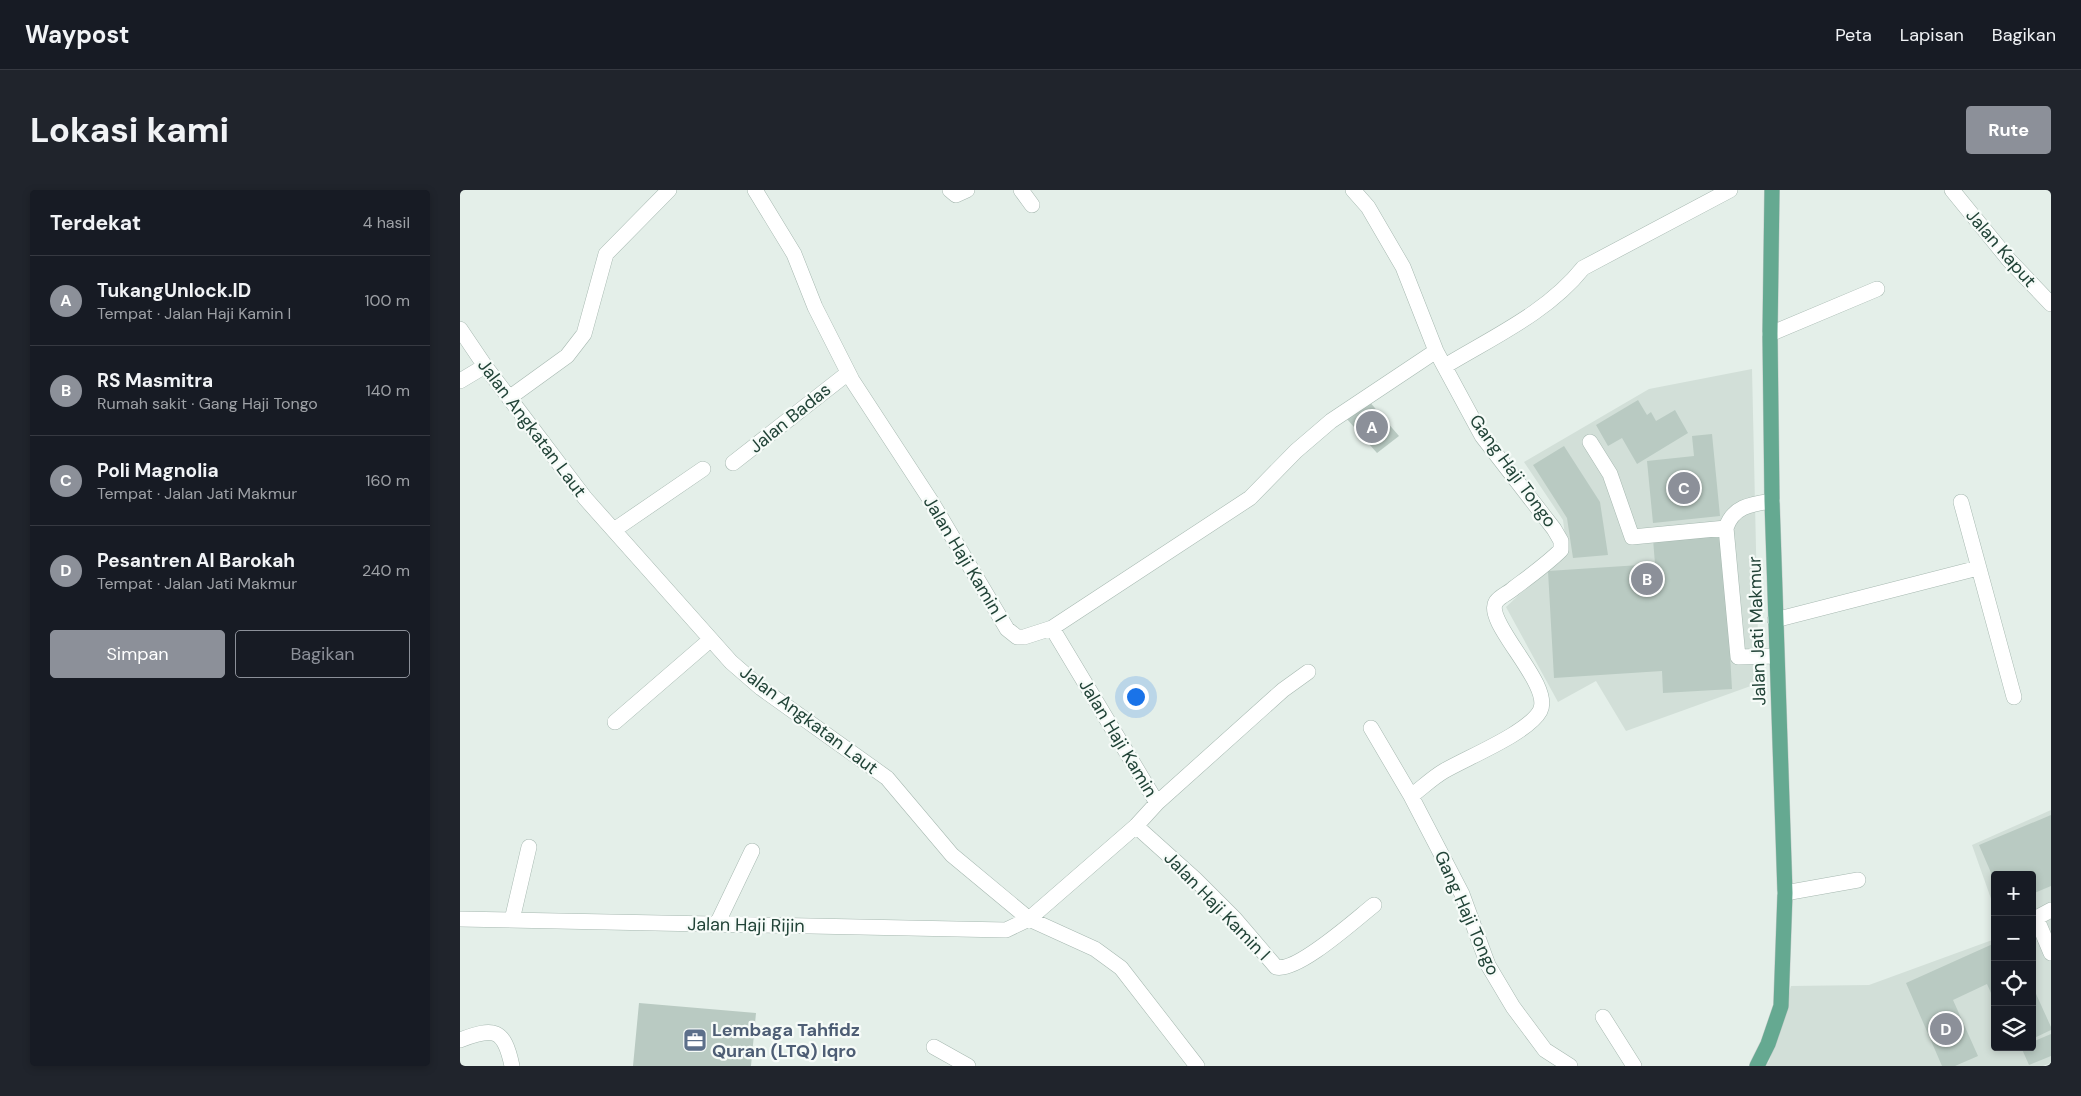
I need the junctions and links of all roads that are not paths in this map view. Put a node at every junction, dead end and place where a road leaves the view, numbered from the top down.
1 (669, 190) edge
2 (756, 190) edge
3 (950, 190) edge
4 (967, 190) edge
5 (1021, 190) edge
6 (1353, 190) edge
7 (1730, 190) edge
8 (1772, 190) edge
9 (1952, 190) edge
10 (1032, 205) dead end
11 (1877, 289) dead end
12 (2051, 304) edge
13 (460, 329) edge
14 (1770, 334) junction
15 (1436, 351) junction
16 (485, 366) junction
17 (1445, 366) junction
18 (848, 373) junction
19 (460, 381) edge
20 (509, 398) junction
21 (1590, 442) dead end
22 (733, 464) dead end
23 (702, 469) dead end
24 (1772, 501) junction
25 (1961, 502) dead end
26 (1726, 528) junction
27 (614, 530) junction
28 (1978, 568) junction
29 (1775, 620) junction
30 (1052, 628) junction
31 (710, 640) junction
32 (1776, 656) junction
33 (1308, 672) dead end
34 (2014, 696) dead end
35 (615, 722) dead end
36 (1371, 728) dead end
37 (1411, 796) junction
38 (1157, 803) junction
39 (1136, 826) junction
40 (529, 847) dead end
41 (752, 851) dead end
42 (1858, 880) dead end
43 (1785, 893) junction
44 (1374, 905) dead end
45 (2051, 910) edge
46 (460, 919) edge
47 (1029, 919) junction
48 (512, 920) junction
49 (717, 924) junction
50 (2051, 953) edge
51 (1603, 1017) dead end
52 (460, 1040) edge
53 (934, 1048) dead end
54 (512, 1066) edge
55 (968, 1066) edge
56 (1197, 1066) edge
57 (1570, 1066) edge
58 (1634, 1066) edge
59 (1757, 1066) edge

1 - 20 street
2 - 18 street, Jalan Haji Kamin I
3 - 4 street
5 - 10 street
6 - 15 street, Gang Haji Tongo
7 - 17 street
8 - 14 main road, Jalan Jati Makmur
9 - 12 street, Jalan Kaput
11 - 14 street
13 - 16 street, Jalan Angkatan Laut
14 - 24 main road, Jalan Jati Makmur
15 - 17 street, Gang Haji Tongo
15 - 30 street, Jalan Haji Kamin I
16 - 19 street
16 - 20 street, Jalan Angkatan Laut
17 - 37 street, Gang Haji Tongo
18 - 22 street, Jalan Badas
18 - 30 street, Jalan Haji Kamin I
20 - 27 street, Jalan Angkatan Laut
21 - 26 street
23 - 27 street
24 - 26 street
24 - 29 main road, Jalan Jati Makmur
25 - 28 street
26 - 32 street
27 - 31 street, Jalan Angkatan Laut
28 - 29 street
28 - 34 street
29 - 32 main road, Jalan Jati Makmur
30 - 38 street, Jalan Haji Kamin
31 - 35 street
31 - 47 street, Jalan Angkatan Laut
32 - 43 main road, Jalan Jati Makmur
33 - 38 street
36 - 37 street
37 - 57 street, Gang Haji Tongo
38 - 39 street, Jalan Haji Kamin
39 - 44 street, Jalan Haji Kamin I
39 - 47 street, Jalan Haji Kamin
40 - 48 street
41 - 49 street
42 - 43 street
43 - 59 main road, Jalan Jati Makmur
45 - 50 street
46 - 48 street, Jalan Haji Rijin
47 - 49 street, Jalan Haji Rijin
47 - 56 street, Jalan Angkatan Laut
48 - 49 street, Jalan Haji Rijin
51 - 58 street
52 - 54 street
53 - 55 street

